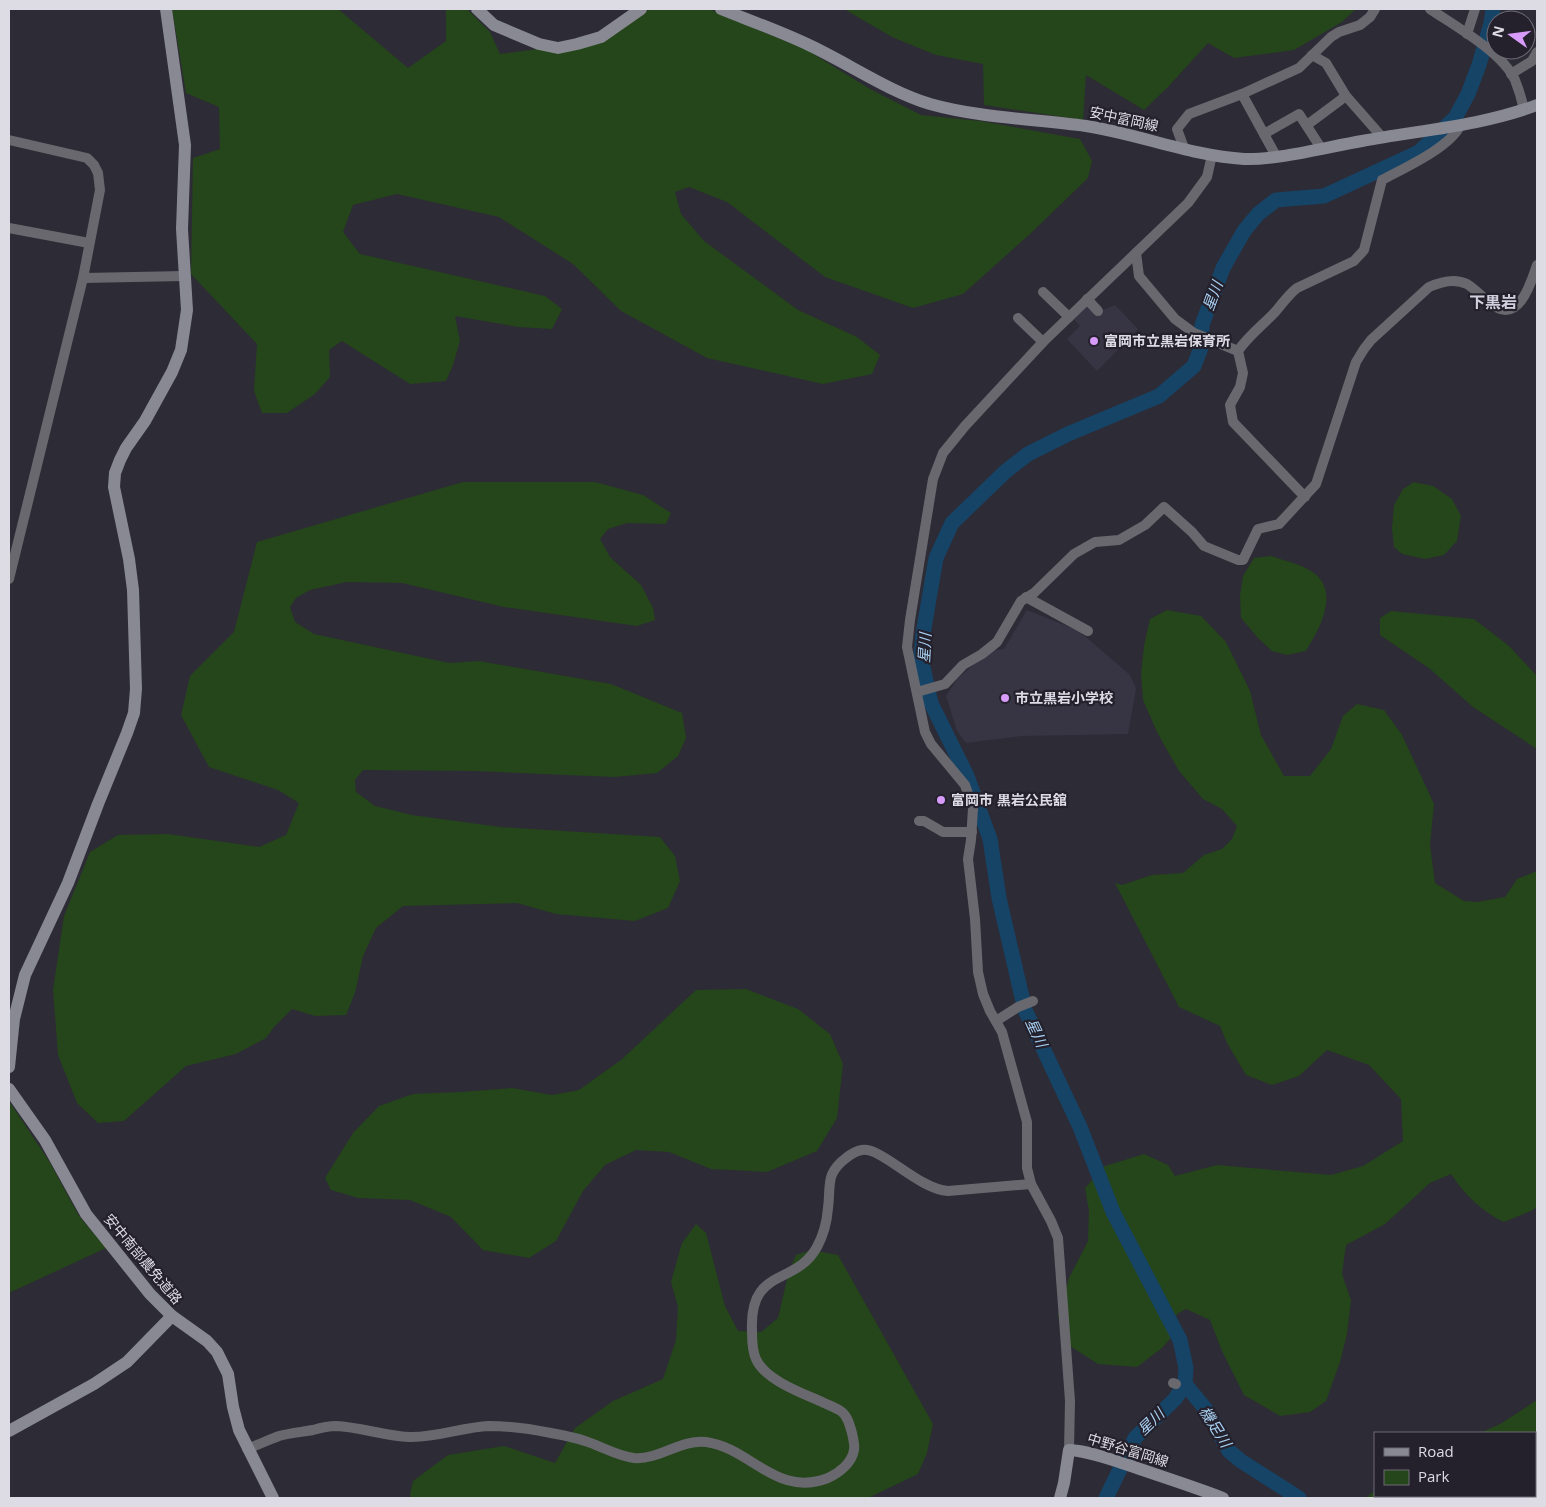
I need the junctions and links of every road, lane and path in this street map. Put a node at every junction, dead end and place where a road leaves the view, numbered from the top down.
1 (166, 9) edge
2 (477, 9) edge
3 (641, 9) edge
4 (721, 9) edge
5 (1375, 9) edge
6 (1430, 9) edge
7 (1475, 9) edge
8 (1470, 36) junction
9 (1537, 52) edge
10 (1312, 55) junction
11 (1511, 74) junction
12 (1242, 94) junction
13 (1346, 96) junction
14 (1537, 105) edge
15 (1524, 110) junction
16 (1307, 125) junction
17 (1458, 126) junction
18 (1264, 134) junction
19 (1382, 137) junction
20 (9, 140) edge
21 (1184, 148) junction
22 (1321, 148) junction
23 (1212, 155) junction
24 (1276, 156) junction
25 (9, 228) edge
26 (89, 243) junction
27 (1136, 253) junction
28 (1537, 265) edge
29 (184, 276) junction
30 (83, 278) junction
31 (1043, 292) dead end
32 (1088, 299) junction
33 (1098, 311) dead end
34 (1069, 317) junction
35 (1018, 318) dead end
36 (1042, 342) junction
37 (1238, 351) junction
38 (1305, 497) junction
39 (9, 579) edge
40 (1026, 598) junction
41 (1088, 631) dead end
42 (919, 692) junction
43 (919, 822) dead end
44 (972, 832) junction
45 (1033, 1001) dead end
46 (996, 1021) junction
47 (9, 1067) edge
48 (9, 1089) edge
49 (1032, 1184) junction
50 (172, 1316) junction
51 (9, 1431) edge
52 (247, 1449) junction
53 (1069, 1450) junction
54 (273, 1498) edge
55 (1060, 1498) edge
56 (1223, 1498) edge

1 - 29 street
2 - 3 street
4 - 21 street, 安中富岡線
5 - 10 street
6 - 8 street
7 - 8 street
8 - 11 street
9 - 11 street
10 - 12 street
10 - 13 street
11 - 15 street
12 - 18 street
12 - 21 street
13 - 16 street
13 - 19 street
14 - 15 street, 安中富岡線
15 - 17 street, 安中富岡線
16 - 18 street
16 - 22 street
17 - 19 street, 安中富岡線
17 - 37 street
18 - 24 street
19 - 22 street, 安中富岡線
20 - 26 street
21 - 23 street, 安中富岡線
22 - 24 street, 安中富岡線
23 - 24 street, 安中富岡線
23 - 27 street
25 - 26 street
26 - 30 street
27 - 32 street
27 - 37 street
28 - 38 street
29 - 30 street
29 - 47 street
30 - 39 street
31 - 34 street
32 - 33 street
32 - 34 street
34 - 36 street
35 - 36 street
36 - 42 street
37 - 38 street
38 - 40 street
40 - 41 street
40 - 42 street
42 - 44 street
43 - 44 street
44 - 46 street
45 - 46 street
46 - 49 street
48 - 50 street, 安中南部農免道路
49 - 52 street
49 - 53 street
50 - 51 street
50 - 52 street, 安中南部農免道路
52 - 54 street, 安中南部農免道路
53 - 55 street, 中野谷富岡線
53 - 56 street, 中野谷富岡線

